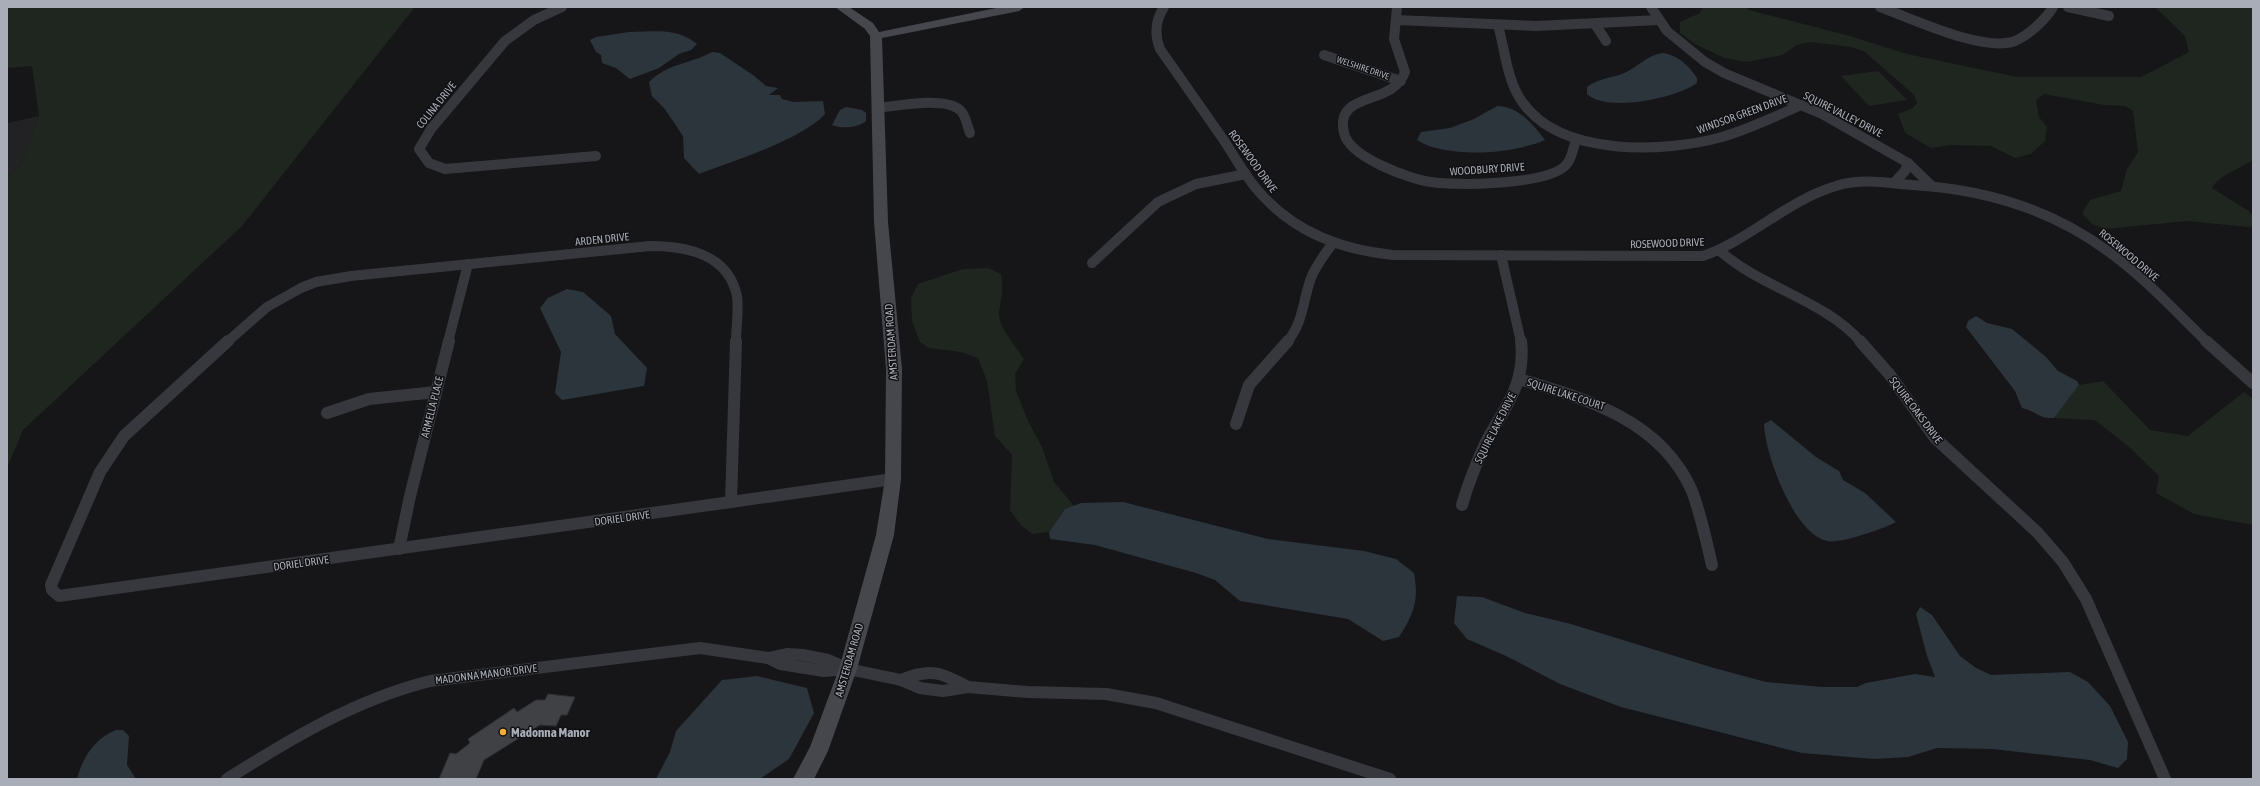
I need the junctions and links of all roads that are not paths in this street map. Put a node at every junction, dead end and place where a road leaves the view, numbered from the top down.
1 (562, 7) edge
2 (841, 7) edge
3 (1019, 7) edge
4 (1164, 7) edge
5 (1397, 7) edge
6 (1651, 7) edge
7 (1880, 7) edge
8 (2053, 7) edge
9 (2068, 7) edge
10 (551, 9) edge
11 (2108, 16) dead end
12 (1396, 20) junction
13 (1659, 20) junction
14 (1595, 24) junction
15 (1498, 25) junction
16 (876, 36) junction
17 (1606, 41) dead end
18 (1324, 55) dead end
19 (1401, 81) junction
20 (1801, 105) junction
21 (877, 108) junction
22 (970, 133) dead end
23 (1576, 140) junction
24 (596, 156) dead end
25 (1908, 163) junction
26 (1246, 174) junction
27 (1894, 183) junction
28 (1932, 186) junction
29 (1333, 243) junction
30 (1720, 251) junction
31 (1501, 255) junction
32 (1092, 263) dead end
33 (468, 264) junction
34 (252, 320) joint
35 (1519, 378) junction
36 (2253, 383) edge
37 (436, 392) junction
38 (327, 413) dead end
39 (1236, 424) dead end
40 (893, 480) junction
41 (731, 502) junction
42 (1462, 505) dead end
43 (399, 549) junction
44 (1712, 565) dead end
45 (848, 669) junction
46 (227, 779) edge
47 (803, 779) edge
48 (1390, 779) edge
49 (2165, 779) edge

1 - 10 street, COLINA DRIVE
2 - 16 street
3 - 16 street
4 - 26 street, ROSEWOOD DRIVE
5 - 12 street
6 - 13 street, SQUIRE VALLEY DRIVE
7 - 8 street
9 - 11 street
10 - 24 street, COLINA DRIVE
12 - 15 street
12 - 19 street
13 - 14 street
13 - 20 street, SQUIRE VALLEY DRIVE
14 - 15 street
14 - 17 street
15 - 23 street, WINDSOR GREEN DRIVE
16 - 21 street, AMSTERDAM ROAD
18 - 19 street, WELSHIRE DRIVE
19 - 23 street, WOODBURY DRIVE
20 - 23 street, WINDSOR GREEN DRIVE
20 - 25 street, SQUIRE VALLEY DRIVE
21 - 22 street
21 - 40 street, AMSTERDAM ROAD
25 - 27 street
25 - 28 street, SQUIRE VALLEY DRIVE
26 - 29 street, ROSEWOOD DRIVE
26 - 32 street
27 - 28 street, ROSEWOOD DRIVE
27 - 30 street, ROSEWOOD DRIVE
28 - 36 street, ROSEWOOD DRIVE
29 - 31 street, ROSEWOOD DRIVE
29 - 39 street
30 - 31 street, ROSEWOOD DRIVE
30 - 49 street, SQUIRE OAKS DRIVE
31 - 35 street, SQUIRE LAKE DRIVE
33 - 34 street, ARDEN DRIVE
33 - 37 street, ARMELLA PLACE
33 - 41 street, ARDEN DRIVE
34 - 43 street, DORIEL DRIVE
35 - 42 street, SQUIRE LAKE DRIVE
35 - 44 street, SQUIRE LAKE COURT
37 - 38 street
37 - 43 street, ARMELLA PLACE
40 - 41 street, DORIEL DRIVE
40 - 45 street, AMSTERDAM ROAD
41 - 43 street, DORIEL DRIVE
45 - 46 street, MADONNA MANOR DRIVE
45 - 47 street, AMSTERDAM ROAD
45 - 48 street, MADONNA MANOR DRIVE

